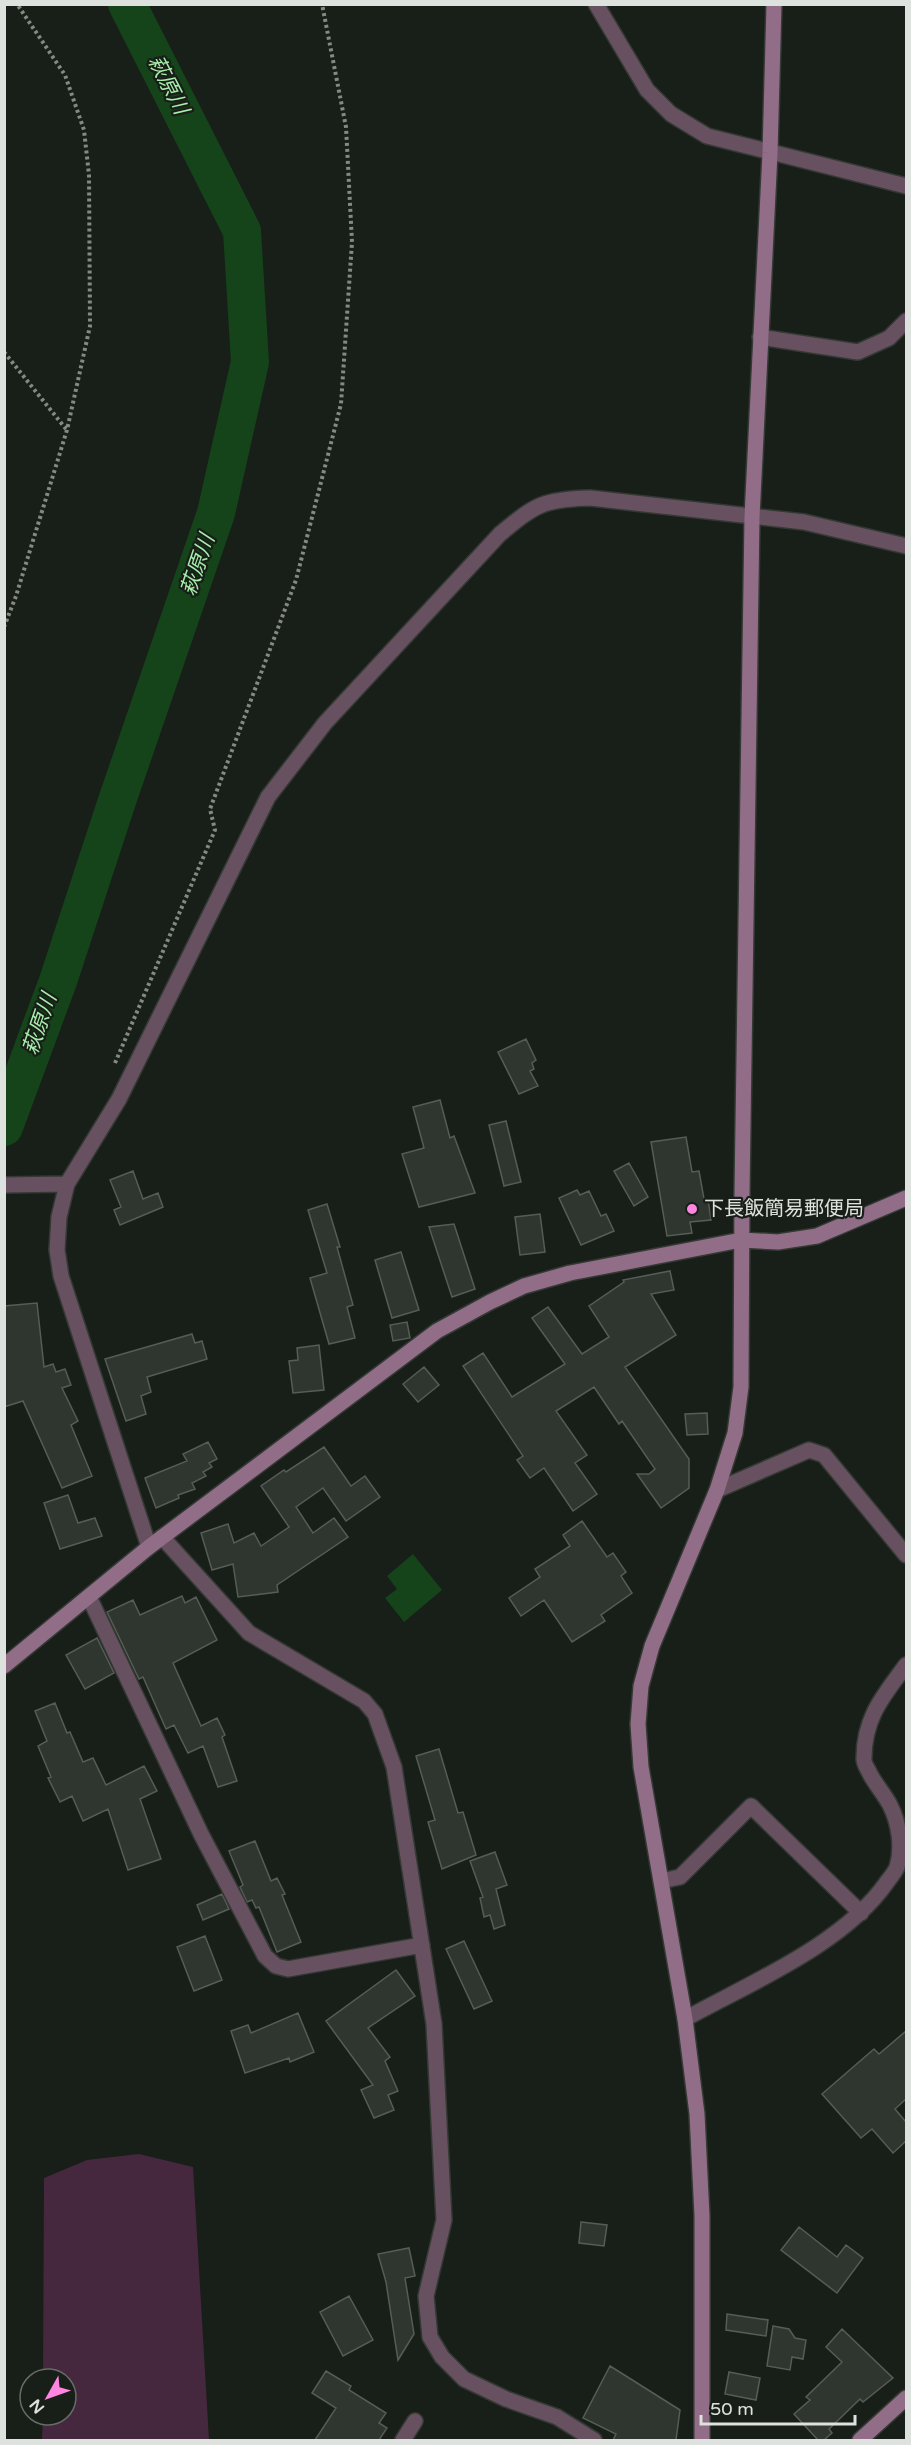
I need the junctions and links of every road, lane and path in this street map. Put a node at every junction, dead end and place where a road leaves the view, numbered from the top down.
1 (17, 4) edge
2 (322, 4) edge
3 (596, 4) edge
4 (774, 4) edge
5 (770, 153) junction
6 (906, 186) edge
7 (906, 321) edge
8 (760, 337) junction
9 (4, 352) edge
10 (67, 430) junction
11 (752, 517) junction
12 (906, 546) edge
13 (4, 627) edge
14 (114, 1065) dead end
15 (67, 1184) junction
16 (4, 1185) edge
17 (906, 1198) edge
18 (741, 1240) junction
19 (717, 1490) junction
20 (162, 1537) junction
21 (149, 1547) junction
22 (906, 1555) edge
23 (89, 1597) junction
24 (906, 1665) edge
25 (4, 1666) edge
26 (661, 1881) junction
27 (861, 1913) junction
28 (422, 1945) junction
29 (685, 2019) junction
30 (906, 2398) edge
31 (415, 2421) dead end
32 (403, 2440) edge
33 (594, 2440) edge
34 (702, 2440) edge
35 (860, 2440) edge

1 - 10 path
2 - 14 path
3 - 5 street
4 - 5 street
5 - 6 street
5 - 8 street
7 - 8 street
8 - 11 street
9 - 10 path
10 - 13 path
11 - 12 street
11 - 15 street
11 - 18 street
15 - 16 street
15 - 21 street
17 - 18 street
18 - 19 street
18 - 20 street
19 - 22 street
19 - 26 street
20 - 21 street
20 - 28 street
21 - 23 street
23 - 25 street
23 - 28 street
24 - 27 street
26 - 27 street
26 - 29 street
27 - 29 street
28 - 33 street
29 - 34 street
30 - 35 street
31 - 32 street

